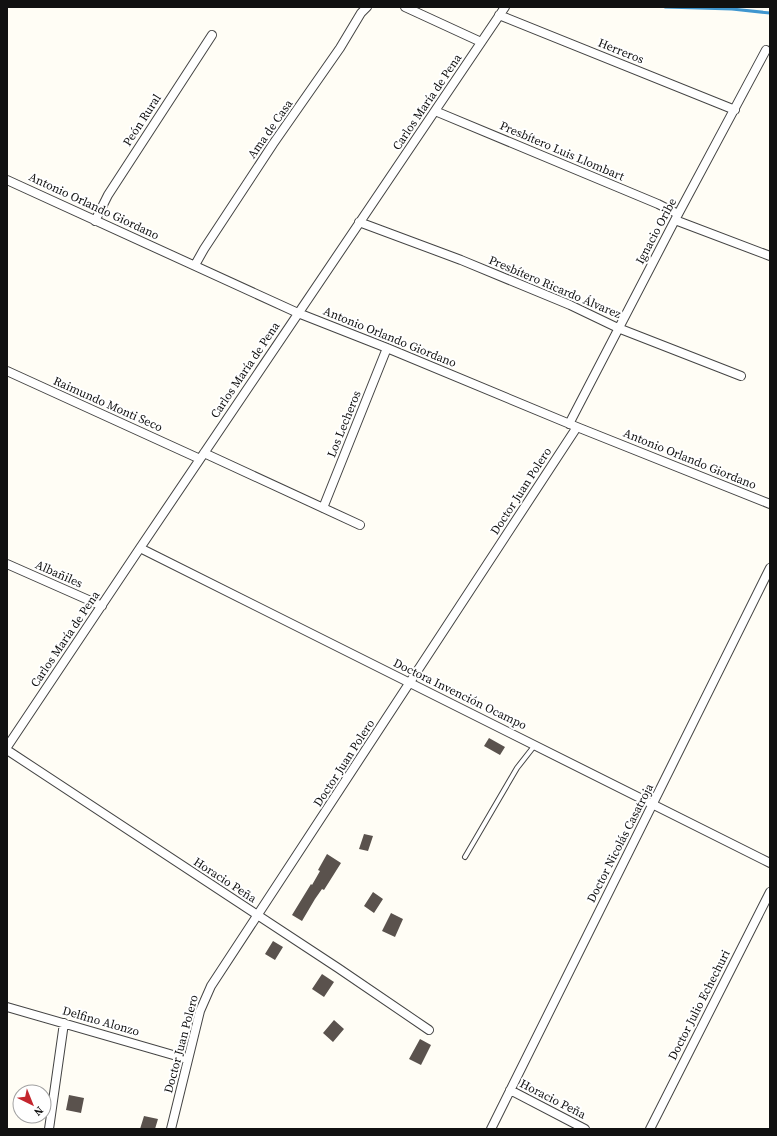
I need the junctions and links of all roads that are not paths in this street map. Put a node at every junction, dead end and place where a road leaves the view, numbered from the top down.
1 (367, 7) edge
2 (405, 7) edge
3 (504, 7) edge
4 (499, 15) junction
5 (212, 34) dead end
6 (481, 42) junction
7 (766, 50) dead end
8 (734, 110) junction
9 (435, 111) junction
10 (7, 180) edge
11 (677, 217) junction
12 (95, 221) junction
13 (359, 222) junction
14 (770, 256) edge
15 (195, 265) junction
16 (298, 313) junction
17 (618, 328) junction
18 (387, 348) junction
19 (7, 371) edge
20 (741, 376) dead end
21 (569, 424) junction
22 (577, 427) junction
23 (202, 456) junction
24 (770, 504) edge
25 (323, 508) junction
26 (360, 525) dead end
27 (140, 548) junction
28 (7, 564) edge
29 (770, 568) edge
30 (102, 606) junction
31 (410, 683) junction
32 (535, 744) junction
33 (7, 749) edge
34 (653, 804) junction
35 (465, 857) dead end
36 (770, 863) edge
37 (770, 892) edge
38 (257, 916) junction
39 (7, 1007) edge
40 (64, 1023) junction
41 (429, 1030) dead end
42 (187, 1059) junction
43 (510, 1090) junction
44 (49, 1129) edge
45 (171, 1129) edge
46 (491, 1129) edge
47 (585, 1129) edge
48 (650, 1129) edge

1 - 15 street, Ama de Casa
2 - 6 street
3 - 4 street, Carlos María de Pena
4 - 6 street, Carlos María de Pena
4 - 8 street, Herreros
5 - 12 street, Peón Rural
6 - 9 street, Carlos María de Pena
7 - 8 street, Ignacio Oribe
8 - 11 street, Ignacio Oribe
9 - 11 street, Presbítero Luis Llombart
9 - 13 street, Carlos María de Pena
10 - 12 street, Antonio Orlando Giordano
11 - 14 street, Presbítero Luis Llombart
11 - 17 street, Ignacio Oribe
12 - 15 street, Antonio Orlando Giordano
13 - 16 street, Carlos María de Pena
13 - 17 street, Presbítero Ricardo Álvarez
15 - 16 street, Antonio Orlando Giordano
16 - 18 street, Antonio Orlando Giordano
16 - 23 street, Carlos María de Pena
17 - 20 street, Presbítero Ricardo Álvarez
17 - 21 street, Ignacio Oribe
18 - 21 street, Antonio Orlando Giordano
18 - 25 street, Los Lecheros
19 - 23 street, Raimundo Monti Seco
21 - 22 street, Antonio Orlando Giordano
22 - 24 street, Antonio Orlando Giordano
22 - 31 street, Doctor Juan Polero
23 - 25 street, Raimundo Monti Seco
23 - 27 street, Carlos María de Pena
25 - 26 street, Raimundo Monti Seco
27 - 30 street, Carlos María de Pena
27 - 31 street, Doctora Invención Ocampo
28 - 30 street, Albañiles
29 - 34 street, Doctor Nicolás Casatroja
30 - 33 street, Carlos María de Pena
31 - 32 street, Doctora Invención Ocampo
31 - 38 street, Doctor Juan Polero
32 - 34 street, Doctora Invención Ocampo
32 - 35 lane
33 - 38 street, Horacio Peña
34 - 36 street, Doctora Invención Ocampo
34 - 43 street, Doctor Nicolás Casatroja
37 - 48 street, Doctor Julio Echechuri
38 - 41 street, Horacio Peña
38 - 42 street, Doctor Juan Polero
39 - 40 street, Delfino Alonzo
40 - 42 street, Delfino Alonzo
40 - 44 street
42 - 45 street, Doctor Juan Polero
43 - 46 street, Doctor Nicolás Casatroja
43 - 47 street, Horacio Peña

